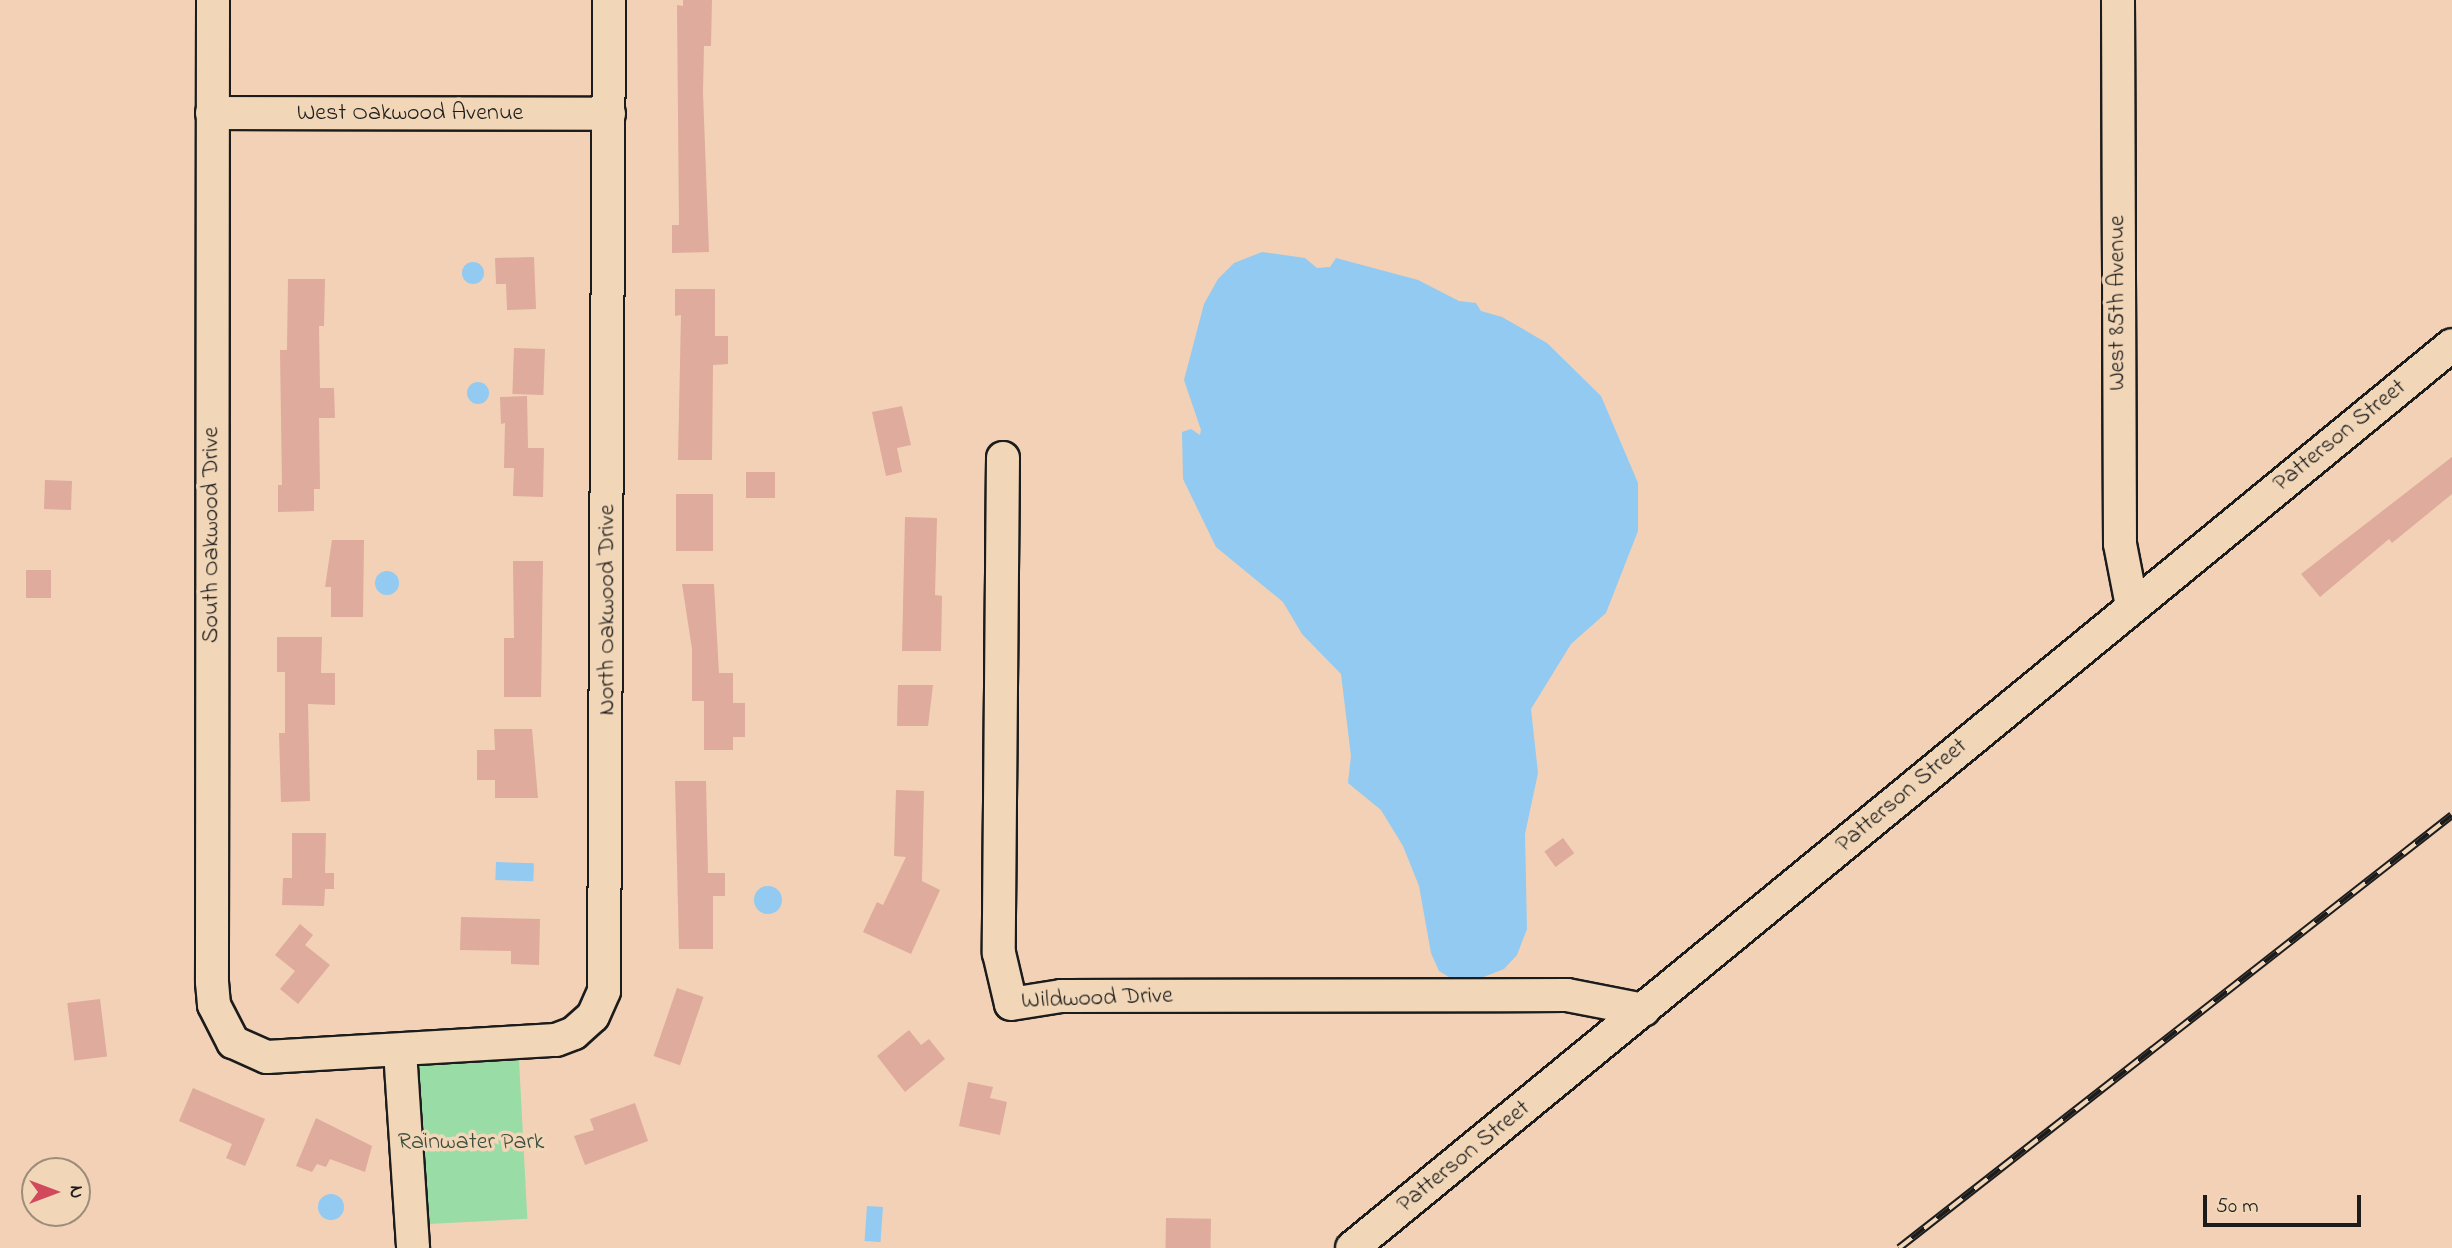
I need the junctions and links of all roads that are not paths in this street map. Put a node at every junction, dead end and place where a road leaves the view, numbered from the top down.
1 (213, 0) edge
2 (609, 0) edge
3 (2119, 0) edge
4 (212, 113) junction
5 (609, 114) junction
6 (2452, 345) edge
7 (1003, 458) dead end
8 (2132, 606) junction
9 (1644, 1010) junction
10 (400, 1051) junction
11 (252, 1054) joint
12 (413, 1248) edge
13 (1352, 1248) edge

1 - 4 street, South Oakwood Drive
2 - 5 street, North Oakwood Drive
3 - 8 street, West 85th Avenue
4 - 5 street, West Oakwood Avenue
4 - 11 street, South Oakwood Drive
5 - 10 street, North Oakwood Drive
6 - 8 street, Patterson Street
7 - 9 street, Wildwood Drive
8 - 9 street, Patterson Street
9 - 13 street, Patterson Street
10 - 11 street, North Oakwood Drive
10 - 12 street

